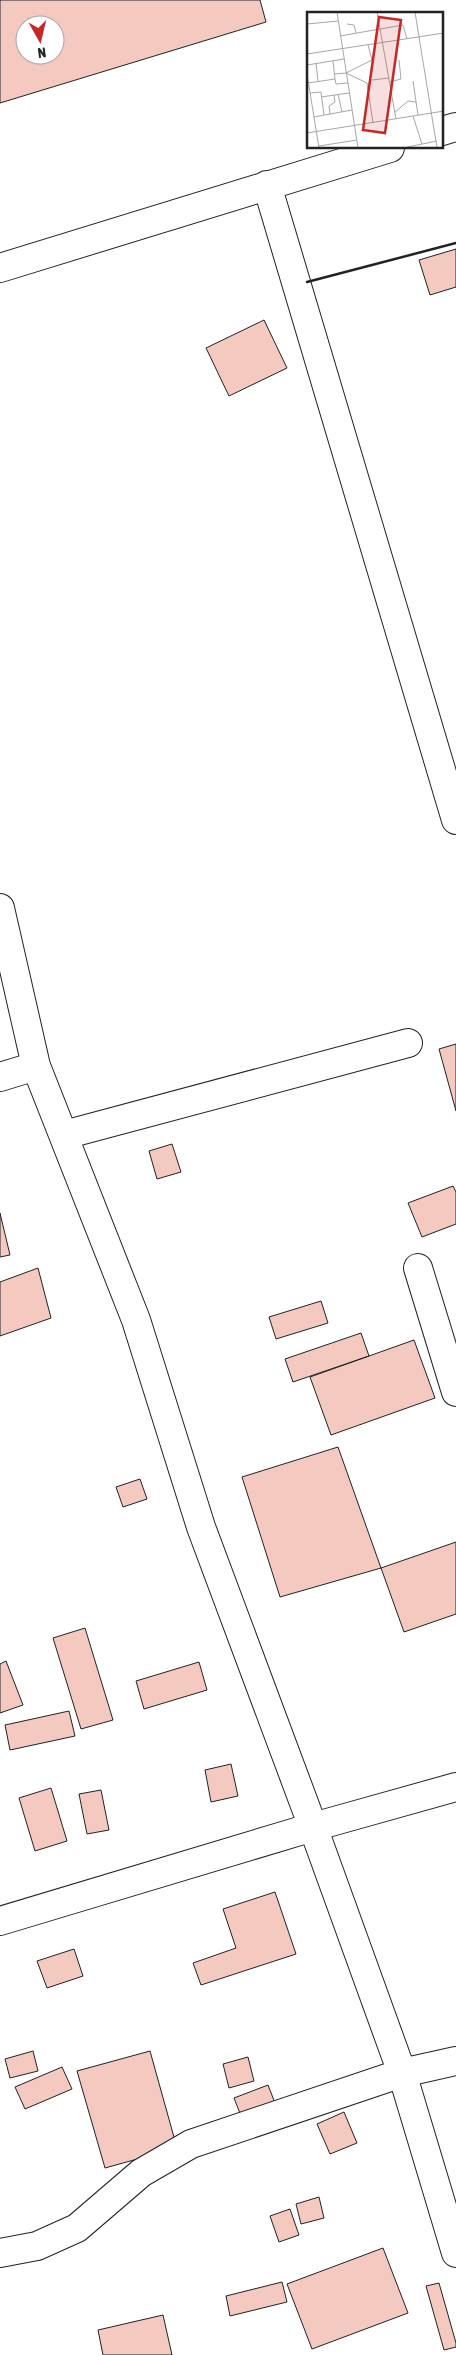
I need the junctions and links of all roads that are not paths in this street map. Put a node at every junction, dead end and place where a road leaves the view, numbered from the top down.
1 (387, 149) edge
2 (267, 185) junction
3 (0, 268) edge
4 (456, 820) edge
5 (0, 908) edge
6 (408, 1043) dead end
7 (36, 1066) junction
8 (0, 1077) edge
9 (64, 1134) junction
10 (418, 1268) dead end
11 (456, 1392) edge
12 (456, 1788) edge
13 (313, 1827) junction
14 (0, 1921) edge
15 (456, 2060) edge
16 (402, 2073) junction
17 (0, 2253) edge
18 (456, 2253) edge

1 - 2 street
2 - 3 street
2 - 4 street
5 - 7 street
6 - 9 street
7 - 8 street
7 - 9 street
9 - 13 street
10 - 11 street
12 - 13 street
13 - 14 street
13 - 16 street
15 - 16 street
16 - 17 street
16 - 18 street

